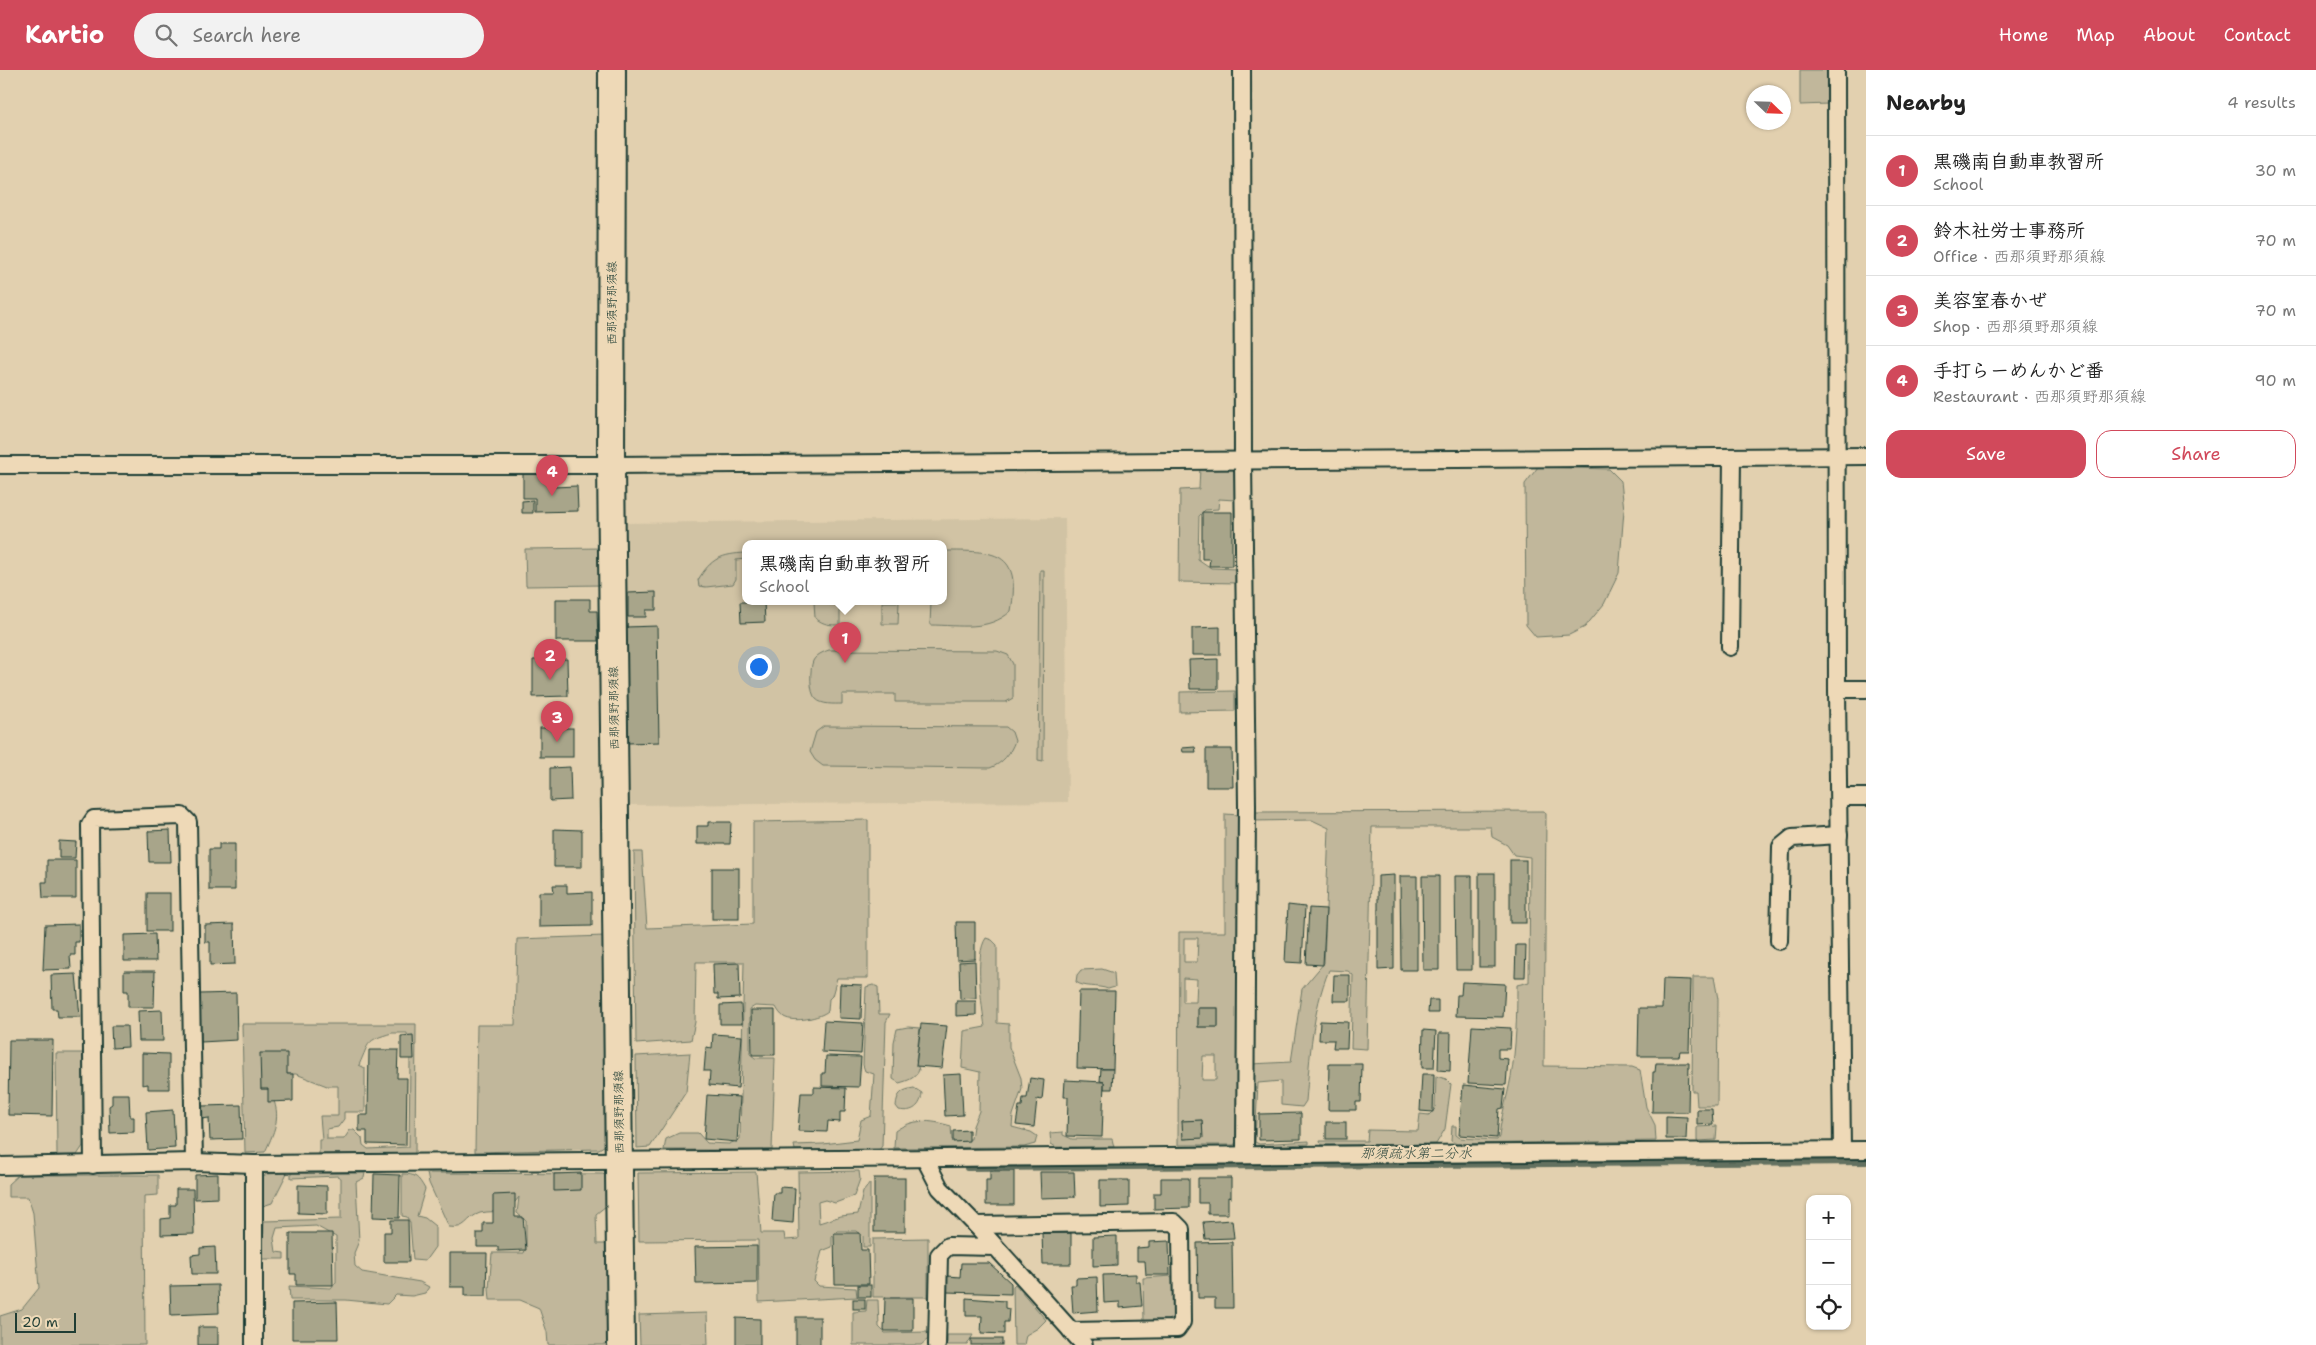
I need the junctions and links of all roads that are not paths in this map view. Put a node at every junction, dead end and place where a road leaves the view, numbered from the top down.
1 (612, 70) edge
2 (1242, 70) edge
3 (1836, 70) edge
4 (1866, 456) edge
5 (1838, 457) junction
6 (1732, 458) junction
7 (1243, 461) junction
8 (0, 465) edge
9 (611, 465) junction
10 (1730, 647) dead end
11 (1866, 689) edge
12 (1837, 690) junction
13 (1838, 797) junction
14 (1866, 797) edge
15 (1839, 835) junction
16 (1779, 941) dead end
17 (1842, 1150) junction
18 (1866, 1150) edge
19 (1245, 1153) junction
20 (925, 1159) junction
21 (619, 1161) junction
22 (194, 1162) junction
23 (254, 1164) junction
24 (93, 1165) junction
25 (0, 1166) edge
26 (976, 1225) junction
27 (995, 1247) junction
28 (1071, 1330) junction
29 (254, 1345) edge
30 (621, 1345) edge
31 (938, 1345) edge
32 (1084, 1345) edge

1 - 9 main road, 西那須野那須線
2 - 7 street
3 - 5 street
4 - 5 street
5 - 6 street
5 - 12 street
6 - 7 street
6 - 10 street
7 - 9 street
7 - 19 street
8 - 9 street
9 - 21 main road, 西那須野那須線
11 - 12 street
12 - 13 street
13 - 14 street
13 - 15 street
15 - 16 street
15 - 17 street
17 - 18 street
17 - 19 street
19 - 20 street
20 - 21 street
20 - 26 street
21 - 23 street
21 - 30 main road, 西那須野那須線
22 - 23 street
22 - 24 street
22 - 24 street
23 - 29 street
24 - 25 street
26 - 27 street
26 - 28 street
27 - 28 street
27 - 31 street
28 - 32 street

